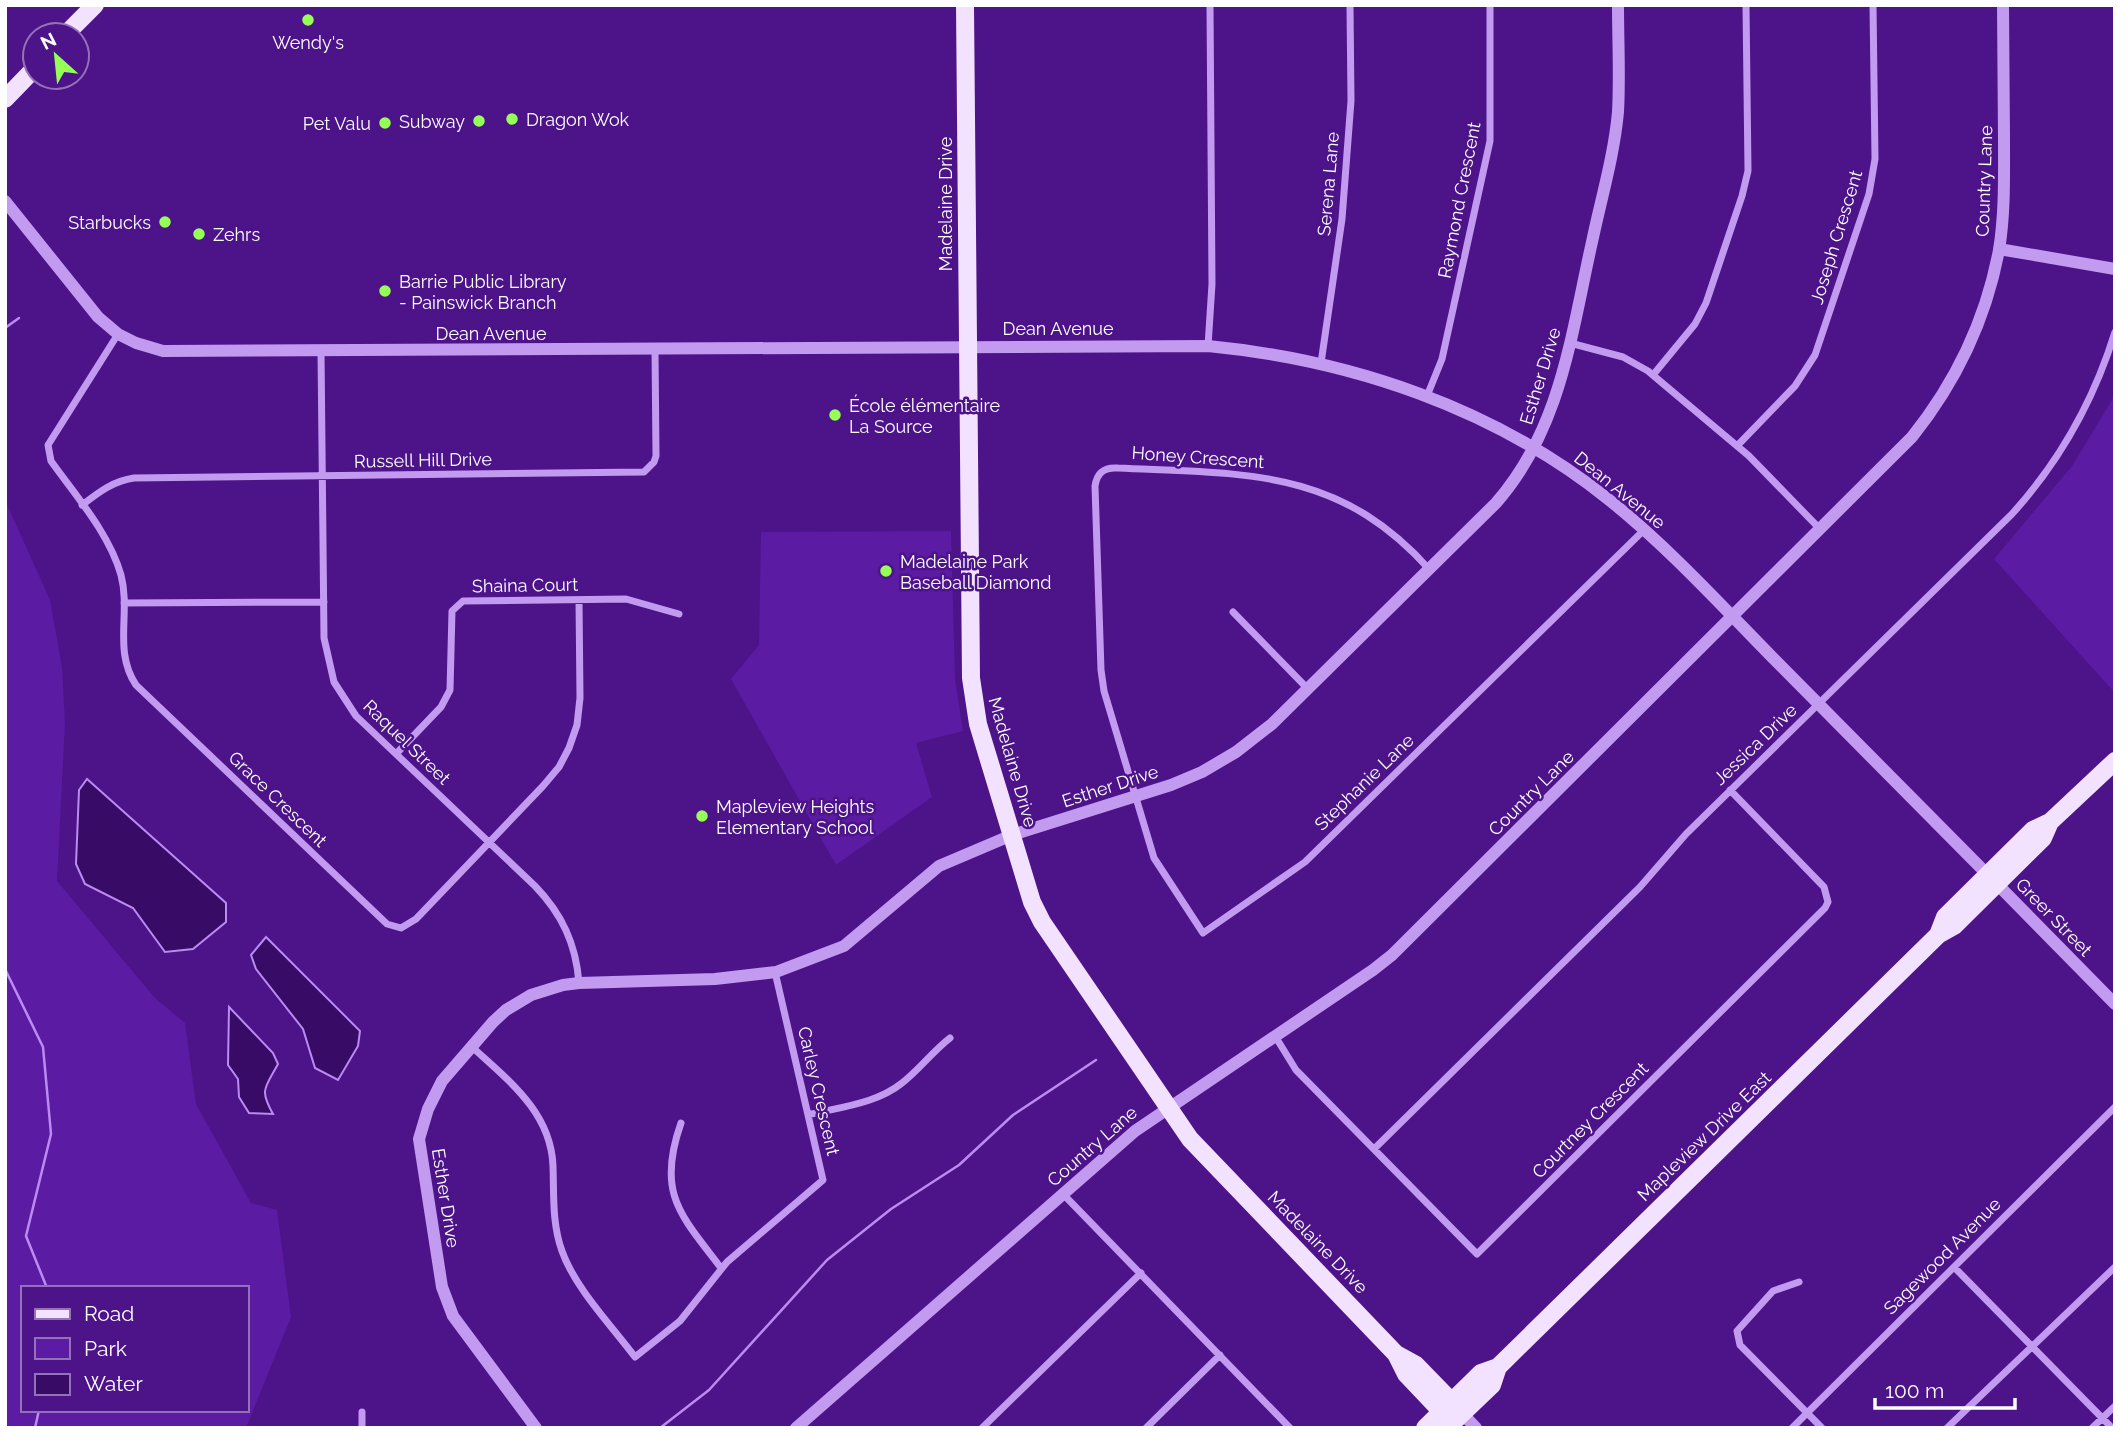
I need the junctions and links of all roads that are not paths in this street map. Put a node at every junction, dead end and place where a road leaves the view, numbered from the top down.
1 (87, 5) edge
2 (95, 5) edge
3 (965, 5) edge
4 (1210, 5) edge
5 (1350, 5) edge
6 (1490, 5) edge
7 (1618, 5) edge
8 (1746, 5) edge
9 (1874, 5) edge
10 (2003, 5) edge
11 (73, 21) edge
12 (78, 21) edge
13 (21, 82) edge
14 (5, 99) edge
15 (5, 201) edge
16 (1999, 249) junction
17 (2115, 269) edge
18 (2115, 332) edge
19 (118, 334) junction
20 (1570, 343) junction
21 (968, 346) junction
22 (1208, 346) junction
23 (655, 349) junction
24 (321, 351) junction
25 (1321, 363) junction
26 (1653, 375) junction
27 (1427, 396) junction
28 (1737, 446) junction
29 (1535, 448) junction
30 (323, 476) junction
31 (82, 505) junction
32 (1644, 530) junction
33 (1821, 530) junction
34 (1429, 569) junction
35 (579, 600) junction
36 (324, 602) junction
37 (124, 603) junction
38 (1233, 612) dead end
39 (679, 614) dead end
40 (1733, 617) junction
41 (1307, 688) junction
42 (1818, 704) junction
43 (396, 754) junction
44 (2115, 761) edge
45 (1730, 790) junction
46 (1135, 796) junction
47 (1012, 835) junction
48 (489, 842) junction
49 (1993, 879) junction
50 (775, 972) junction
51 (579, 983) junction
52 (2115, 1004) edge
53 (1275, 1035) junction
54 (950, 1038) dead end
55 (470, 1045) junction
56 (1168, 1107) junction
57 (2115, 1107) edge
58 (808, 1115) junction
59 (681, 1123) dead end
60 (1374, 1149) junction
61 (1063, 1194) junction
62 (1954, 1267) junction
63 (2115, 1267) edge
64 (721, 1268) junction
65 (1141, 1273) junction
66 (1799, 1282) dead end
67 (2032, 1346) junction
68 (1220, 1355) junction
69 (2115, 1406) edge
70 (362, 1412) dead end
71 (1807, 1413) junction
72 (1452, 1418) edge
73 (2102, 1418) junction
74 (362, 1428) edge
75 (535, 1428) edge
76 (796, 1428) edge
77 (982, 1428) edge
78 (1146, 1428) edge
79 (1290, 1428) edge
80 (1425, 1428) edge
81 (1476, 1428) edge
82 (1792, 1428) edge
83 (1822, 1428) edge
84 (1947, 1428) edge
85 (2092, 1428) edge
86 (2112, 1428) edge

1 - 11 main road
2 - 12 main road
3 - 21 main road, Madelaine Drive
4 - 22 street
5 - 25 street, Serena Lane
6 - 27 street, Raymond Crescent
7 - 20 street, Esther Drive
8 - 26 street
9 - 28 street, Joseph Crescent
10 - 16 street, Country Lane
13 - 14 main road
15 - 19 street, Dean Avenue
16 - 17 street
16 - 33 street, Country Lane
18 - 42 street, Jessica Drive
19 - 24 street, Dean Avenue
19 - 31 street, Grace Crescent
20 - 26 street
20 - 29 street, Esther Drive
21 - 22 street, Dean Avenue
21 - 23 street, Dean Avenue
21 - 47 main road, Madelaine Drive
22 - 25 street, Dean Avenue
23 - 24 street, Dean Avenue
23 - 30 street, Russell Hill Drive
24 - 30 street, Raquel Street
25 - 27 street, Dean Avenue
26 - 28 street
27 - 29 street, Dean Avenue
28 - 33 street
29 - 32 street, Dean Avenue
29 - 34 street, Esther Drive
30 - 31 street, Russell Hill Drive
30 - 36 street, Raquel Street
31 - 37 street, Grace Crescent
32 - 40 street, Dean Avenue
32 - 46 street, Stephanie Lane
33 - 40 street, Country Lane
34 - 41 street, Esther Drive
34 - 46 street, Honey Crescent
35 - 39 street, Shaina Court
35 - 43 street, Shaina Court
35 - 48 street, Grace Crescent
36 - 37 street
36 - 43 street, Raquel Street
37 - 48 street, Grace Crescent
38 - 41 street
40 - 42 street, Dean Avenue
40 - 53 street, Country Lane
41 - 46 street, Esther Drive
42 - 45 street, Jessica Drive
42 - 49 street, Dean Avenue
43 - 48 street, Raquel Street
44 - 49 main road, Mapleview Drive East
45 - 60 street, Jessica Drive
45 - 60 street, Courtney Crescent
46 - 47 street, Esther Drive
47 - 50 street, Esther Drive
47 - 56 main road, Madelaine Drive
48 - 51 street, Raquel Street
49 - 52 street, Greer Street
49 - 72 main road, Mapleview Drive East
50 - 51 street, Esther Drive
50 - 58 street, Carley Crescent
51 - 55 street, Esther Drive
53 - 56 street, Country Lane
53 - 60 street, Courtney Crescent
54 - 58 street
55 - 64 street, Carley Crescent
55 - 75 street, Esther Drive
56 - 61 street, Country Lane
56 - 72 main road, Madelaine Drive
57 - 62 street, Sagewood Avenue
58 - 64 street, Carley Crescent
59 - 64 street
61 - 65 street
61 - 76 street, Country Lane
62 - 67 street
62 - 71 street, Sagewood Avenue
63 - 67 street
65 - 68 street
65 - 77 street
66 - 71 street
67 - 73 street
67 - 84 street
68 - 78 street
68 - 79 street
69 - 73 street
70 - 74 street
71 - 82 street, Sagewood Avenue
71 - 83 street
72 - 80 main road, Mapleview Drive East
72 - 81 street, Madelaine Drive
73 - 85 street
73 - 86 street

